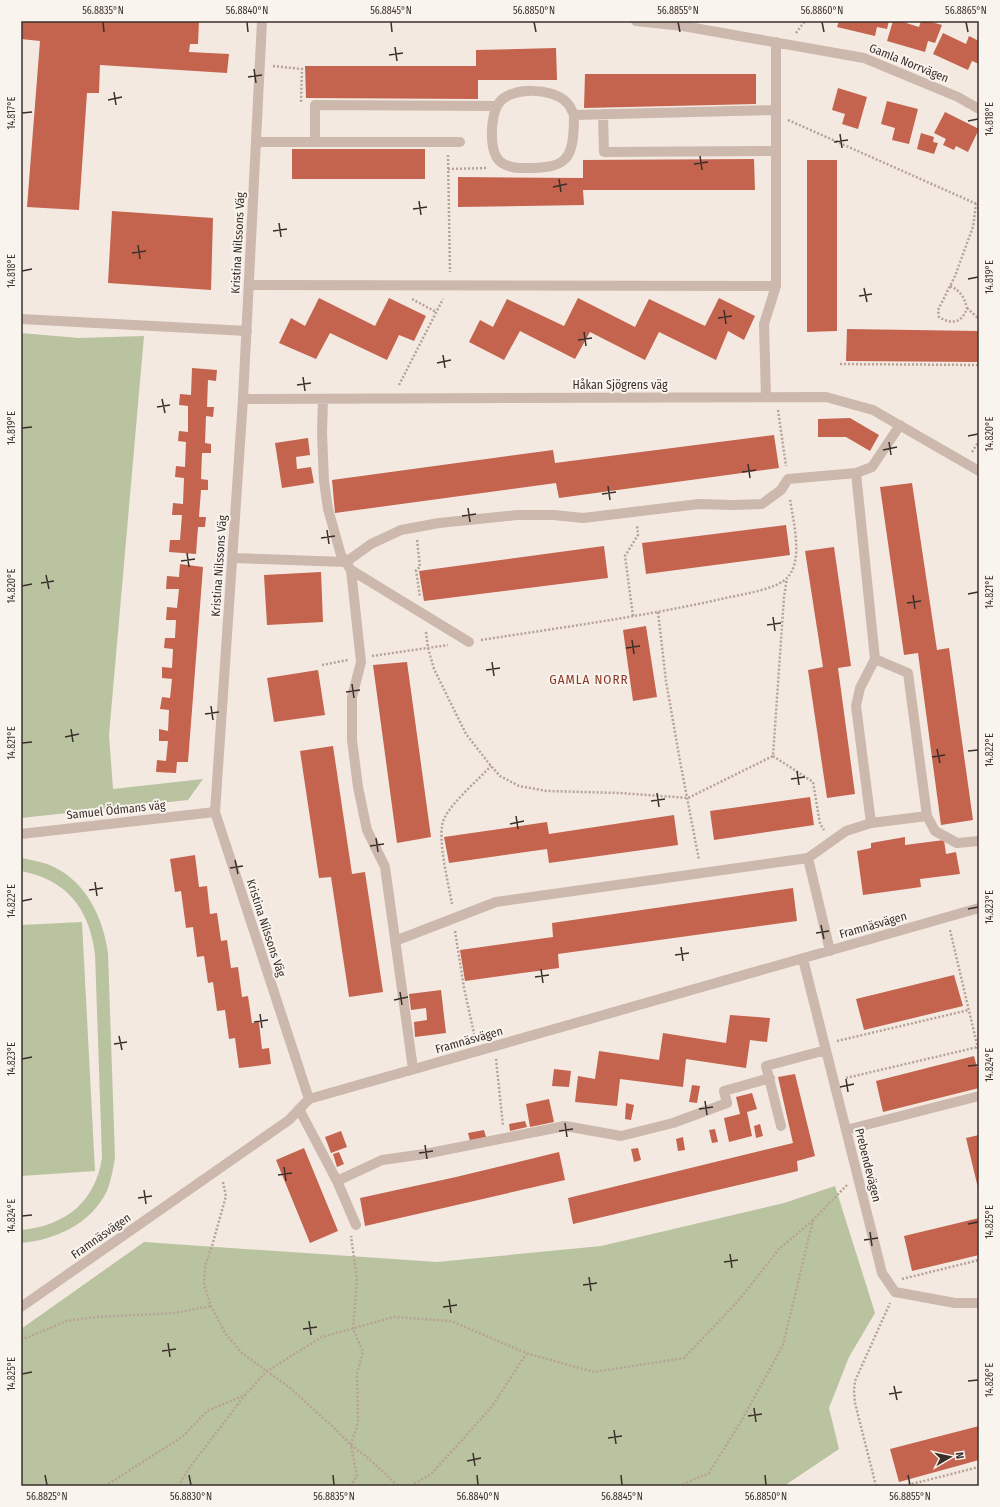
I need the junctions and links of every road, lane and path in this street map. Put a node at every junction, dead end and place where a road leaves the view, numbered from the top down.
1 (262, 21) edge
2 (636, 21) edge
3 (684, 23) edge
4 (776, 42) junction
5 (260, 66) junction
6 (315, 105) junction
7 (497, 106) junction
8 (979, 109) edge
9 (603, 114) junction
10 (776, 114) junction
11 (574, 115) junction
12 (256, 142) junction
13 (315, 142) junction
14 (460, 142) dead end
15 (776, 151) junction
16 (515, 168) junction
17 (448, 169) dead end
18 (978, 205) edge
19 (249, 285) junction
20 (776, 286) junction
21 (950, 286) junction
22 (967, 308) junction
23 (21, 319) edge
24 (979, 319) edge
25 (247, 331) junction
26 (840, 364) dead end
27 (979, 365) edge
28 (766, 397) junction
29 (776, 397) junction
30 (243, 399) junction
31 (323, 399) junction
32 (900, 425) junction
33 (979, 471) edge
34 (856, 473) junction
35 (788, 479) junction
36 (635, 511) junction
37 (415, 528) junction
38 (232, 558) junction
39 (348, 566) junction
40 (787, 578) junction
41 (658, 612) junction
42 (423, 614) junction
43 (633, 616) junction
44 (469, 642) junction
45 (428, 648) junction
46 (361, 658) junction
47 (875, 659) junction
48 (322, 665) dead end
49 (773, 756) junction
50 (688, 798) junction
51 (215, 812) junction
52 (927, 816) junction
53 (870, 823) junction
54 (21, 834) edge
55 (832, 841) junction
56 (979, 841) edge
57 (808, 858) junction
58 (702, 873) junction
59 (979, 908) edge
60 (947, 918) junction
61 (395, 940) junction
62 (830, 951) junction
63 (803, 959) junction
64 (969, 1010) junction
65 (494, 1046) junction
66 (825, 1047) junction
67 (978, 1047) junction
68 (979, 1053) edge
69 (412, 1069) junction
70 (770, 1078) junction
71 (834, 1081) junction
72 (979, 1096) edge
73 (309, 1099) junction
74 (299, 1109) junction
75 (781, 1126) dead end
76 (846, 1130) junction
77 (504, 1138) junction
78 (220, 1168) junction
79 (857, 1174) junction
80 (337, 1181) junction
81 (813, 1220) junction
82 (356, 1225) joint
83 (979, 1260) edge
84 (888, 1283) junction
85 (895, 1292) junction
86 (979, 1303) edge
87 (211, 1306) junction
88 (21, 1307) edge
89 (353, 1328) junction
90 (21, 1340) edge
91 (526, 1353) junction
92 (267, 1372) junction
93 (245, 1395) junction
94 (351, 1446) junction
95 (979, 1467) edge
96 (105, 1486) edge
97 (178, 1486) edge
98 (350, 1486) edge
99 (398, 1486) edge
100 (411, 1486) edge
101 (679, 1486) edge
102 (876, 1486) edge
103 (904, 1486) edge

1 - 5 street, Kristina Nilssons Väg
2 - 3 street, Gamla Norrvägen
3 - 4 street, Gamla Norrvägen
4 - 8 street, Gamla Norrvägen
4 - 10 street
5 - 6 path
5 - 12 street, Kristina Nilssons Väg
6 - 7 street
6 - 13 street
7 - 11 street
7 - 16 street
9 - 10 street
9 - 11 street
9 - 15 street
10 - 15 street
10 - 18 path
11 - 16 street
12 - 13 street
12 - 19 street, Kristina Nilssons Väg
13 - 14 street
15 - 20 street
16 - 17 path
18 - 21 path
19 - 20 street
19 - 25 street, Kristina Nilssons Väg
20 - 28 street
21 - 22 path
21 - 22 path
22 - 24 path
23 - 25 street
25 - 30 street, Kristina Nilssons Väg
26 - 27 path
28 - 29 street, Håkan Sjögrens väg
28 - 31 street, Håkan Sjögrens väg
29 - 32 street, Håkan Sjögrens väg
29 - 35 path
30 - 31 street, Håkan Sjögrens väg
30 - 38 street, Kristina Nilssons Väg
31 - 39 street
32 - 33 street, Håkan Sjögrens väg
32 - 34 street
34 - 35 street
34 - 47 street
35 - 36 street
35 - 40 path
36 - 37 street
36 - 43 path
37 - 39 street
37 - 42 path
38 - 39 street
38 - 51 street, Kristina Nilssons Väg
39 - 42 street
39 - 46 street
40 - 41 path
40 - 49 path
41 - 43 path
41 - 50 path
42 - 44 street
42 - 45 path
43 - 44 path
44 - 45 path
45 - 46 path
45 - 50 path
46 - 48 path
46 - 61 street
47 - 52 street
47 - 53 street
49 - 50 path
49 - 55 path
50 - 58 path
51 - 54 street, Samuel Ödmans väg
51 - 73 street, Kristina Nilssons Väg
52 - 53 street
52 - 56 street
53 - 55 street
55 - 57 street
57 - 58 street
57 - 62 street
58 - 61 street
59 - 60 street, Framnäsvägen
60 - 62 street, Framnäsvägen
60 - 64 path
61 - 69 street
62 - 63 street, Framnäsvägen
63 - 65 street, Framnäsvägen
63 - 66 street, Prebendevägen
64 - 66 path
64 - 67 path
65 - 69 street, Framnäsvägen
65 - 77 path
66 - 70 street
66 - 71 street, Prebendevägen
67 - 68 path
67 - 71 path
69 - 73 street, Framnäsvägen
70 - 75 street
70 - 77 street
71 - 76 street, Prebendevägen
72 - 76 street
73 - 74 street, Framnäsvägen
74 - 78 street, Framnäsvägen
74 - 80 street
76 - 79 street, Prebendevägen
77 - 80 street
78 - 87 path
78 - 88 street, Framnäsvägen
79 - 81 path
79 - 84 street, Prebendevägen
80 - 82 street
81 - 91 path
81 - 101 path
82 - 89 path
83 - 84 path
84 - 85 street, Prebendevägen
85 - 86 street
85 - 102 path
87 - 90 path
87 - 92 path
89 - 91 path
89 - 92 path
89 - 94 path
91 - 100 path
92 - 93 path
92 - 94 path
93 - 96 path
93 - 97 path
94 - 98 path
94 - 99 path
95 - 103 path

